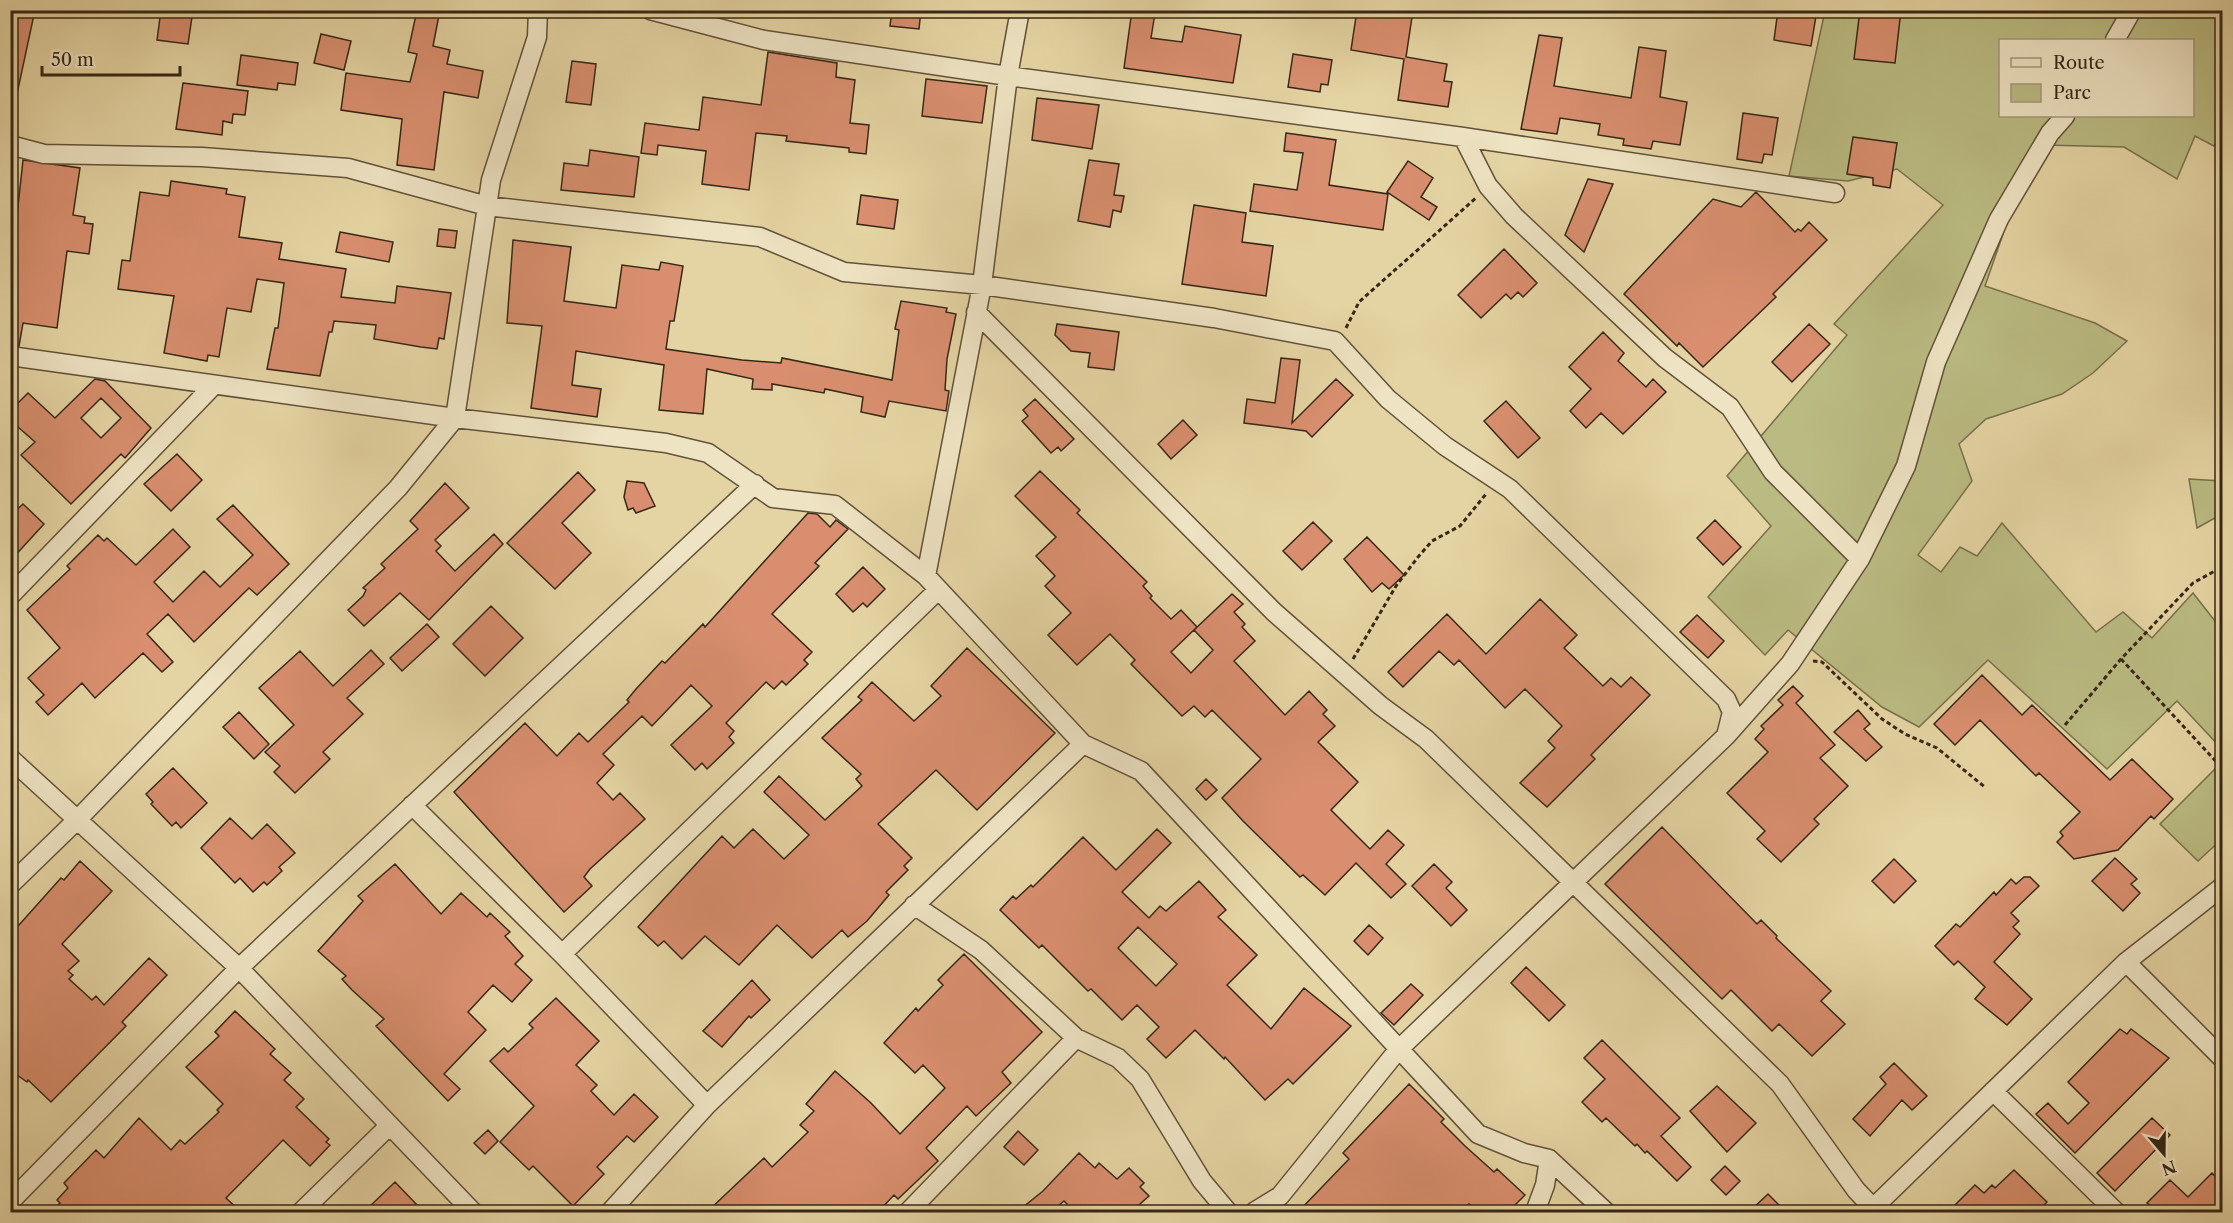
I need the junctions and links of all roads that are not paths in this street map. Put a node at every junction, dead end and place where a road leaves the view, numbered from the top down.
1 (538, 10) edge
2 (650, 10) edge
3 (1020, 10) edge
4 (2132, 10) edge
5 (2116, 39) edge
6 (1008, 76) junction
7 (2064, 117) edge
8 (1463, 137) junction
9 (10, 144) edge
10 (1835, 193) dead end
11 (487, 206) junction
12 (982, 285) junction
13 (976, 312) junction
14 (10, 356) edge
15 (213, 386) junction
16 (455, 418) junction
17 (755, 484) junction
18 (1860, 559) junction
19 (926, 576) junction
20 (938, 591) junction
21 (10, 596) edge
22 (1726, 736) junction
23 (1083, 744) junction
24 (10, 758) edge
25 (412, 805) junction
26 (78, 819) junction
27 (1575, 882) junction
28 (10, 885) edge
29 (2223, 887) edge
30 (914, 905) junction
31 (561, 954) junction
32 (2126, 962) junction
33 (239, 968) junction
34 (1076, 1038) junction
35 (1398, 1050) junction
36 (2223, 1058) edge
37 (1993, 1091) junction
38 (707, 1105) junction
39 (389, 1126) junction
40 (1549, 1159) junction
41 (10, 1202) edge
42 (1873, 1211) edge
43 (301, 1212) edge
44 (473, 1212) edge
45 (610, 1212) edge
46 (908, 1212) edge
47 (1228, 1212) edge
48 (1254, 1212) edge
49 (1535, 1212) edge
50 (1606, 1212) edge
51 (2116, 1212) edge

1 - 11 street
2 - 6 street
3 - 6 street
4 - 5 street
6 - 8 street
6 - 12 street
7 - 18 street
8 - 10 street
8 - 18 street
9 - 11 street
11 - 12 street
11 - 16 street
12 - 13 street
12 - 22 street
13 - 19 street
13 - 27 street
14 - 15 street
15 - 16 street
15 - 21 street
16 - 17 street
16 - 26 street
17 - 19 street
17 - 25 street
18 - 22 street
19 - 20 street
20 - 23 street
20 - 31 street
22 - 27 street
23 - 30 street
23 - 35 street
24 - 26 street
25 - 31 street
25 - 33 street
26 - 28 street
26 - 33 street
27 - 35 street
27 - 42 street
29 - 32 street
30 - 34 street
30 - 38 street
31 - 38 street
32 - 36 street
32 - 37 street
33 - 39 street
33 - 41 street
34 - 46 street
34 - 47 street
35 - 40 street
35 - 48 street
37 - 42 street
37 - 51 street
38 - 45 street
39 - 43 street
39 - 44 street
40 - 49 street
40 - 50 street

